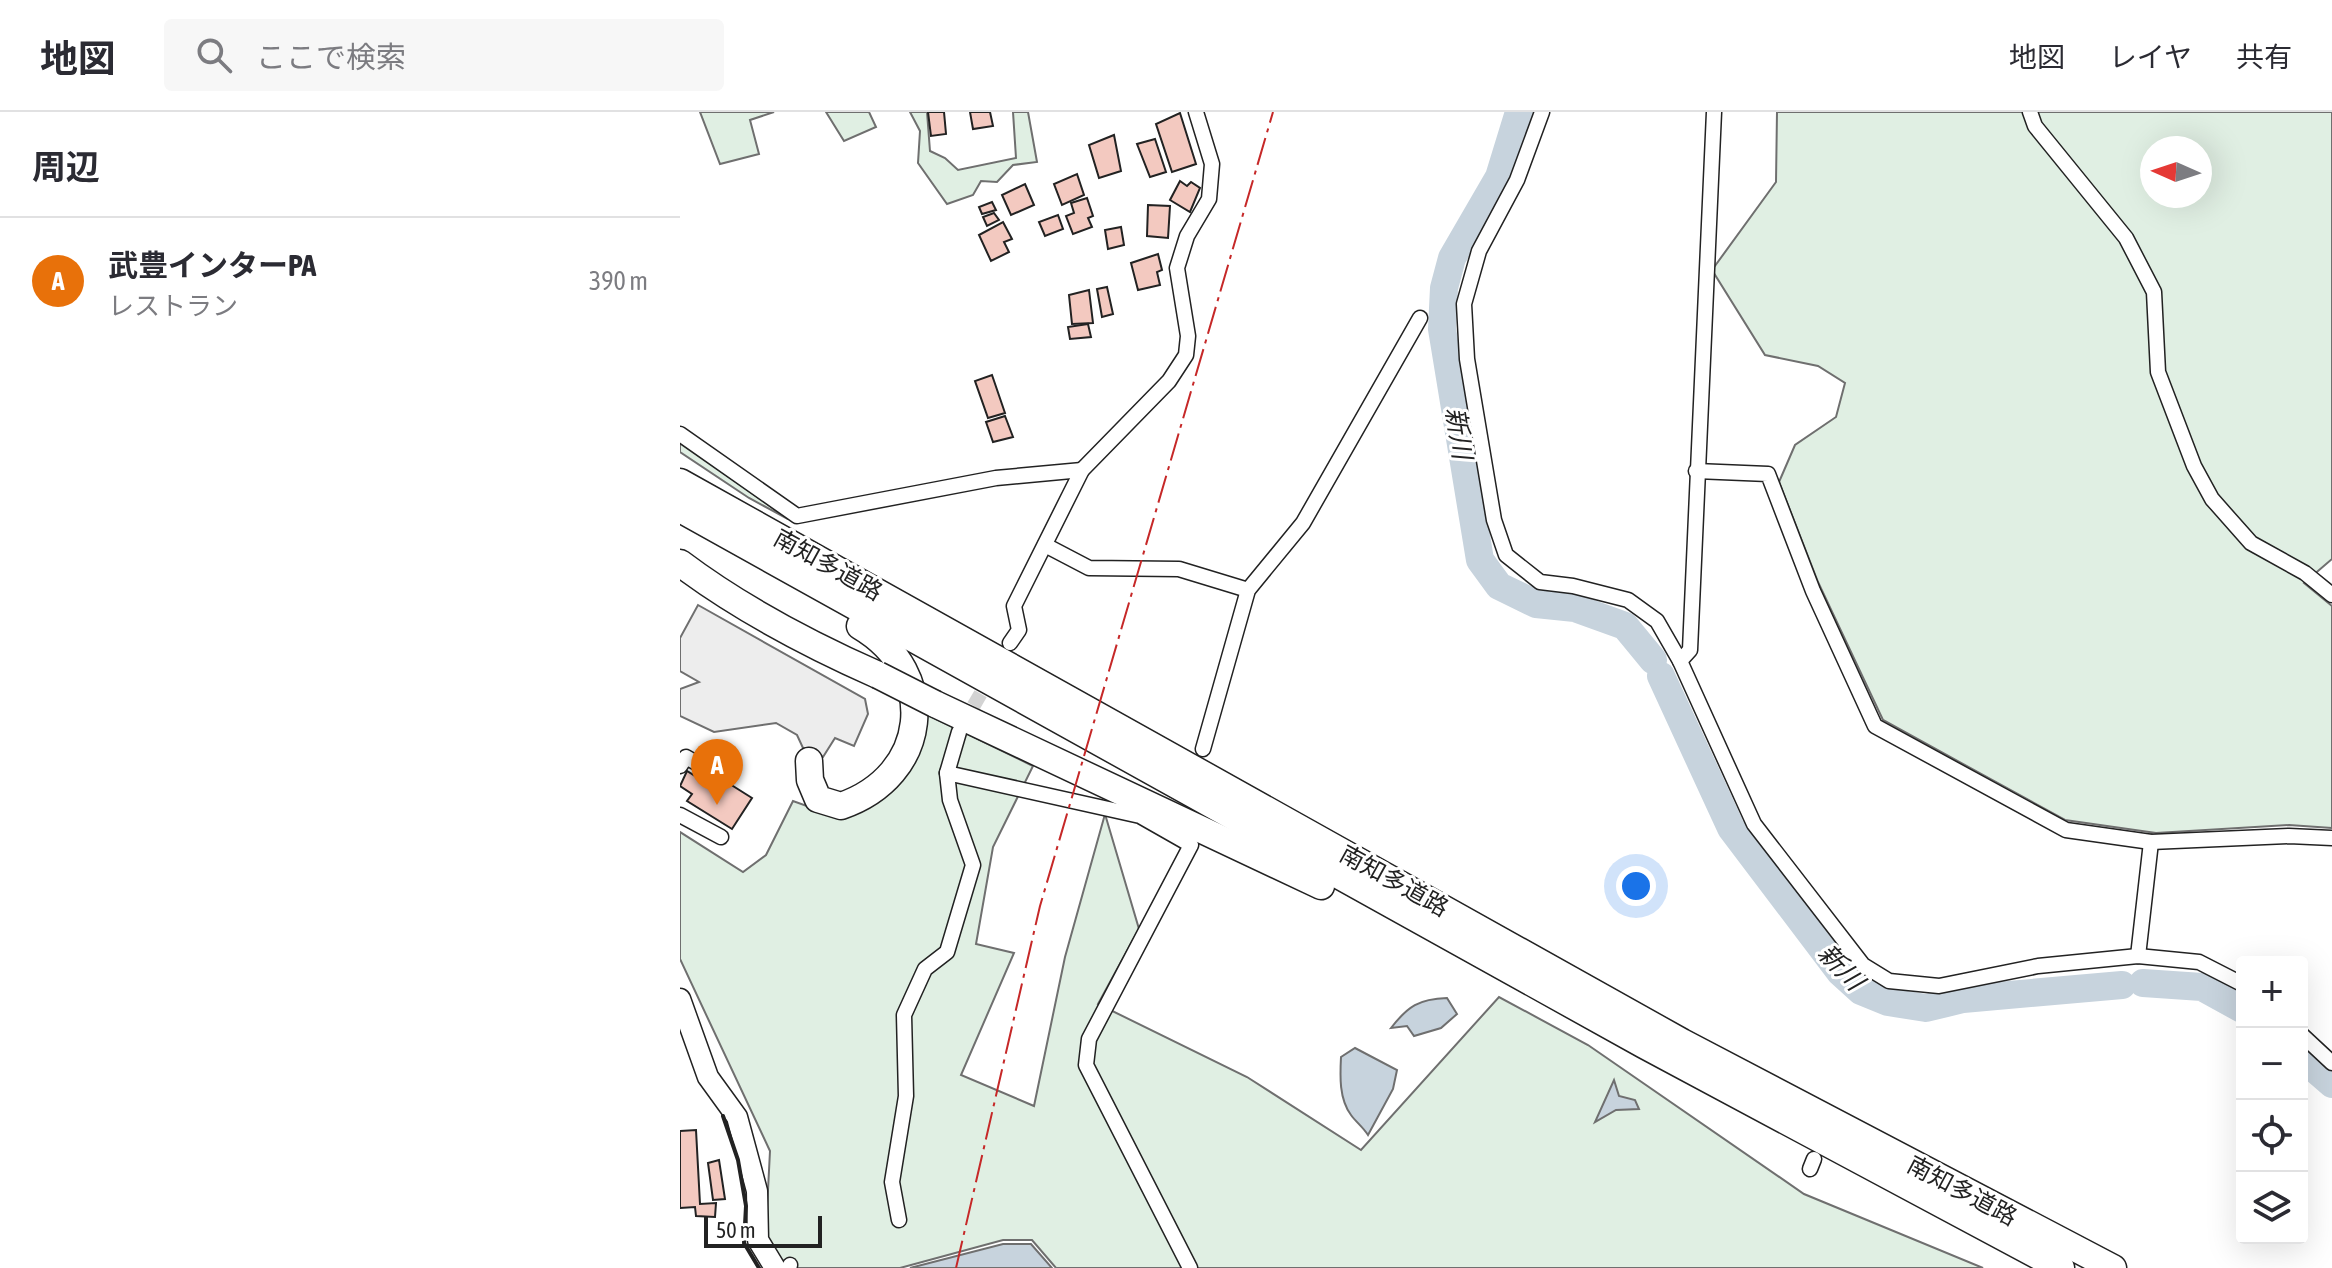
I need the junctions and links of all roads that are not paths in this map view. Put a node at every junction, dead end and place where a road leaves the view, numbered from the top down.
1 (1196, 112) edge
2 (1542, 112) edge
3 (1714, 112) edge
4 (2030, 112) edge
5 (1420, 318) dead end
6 (680, 434) edge
7 (1082, 470) junction
8 (1696, 471) junction
9 (680, 482) edge
10 (681, 509) edge
11 (1045, 545) junction
12 (680, 563) edge
13 (680, 578) edge
14 (713, 587) junction
15 (1248, 590) junction
16 (2332, 595) edge
17 (1010, 643) dead end
18 (1680, 661) junction
19 (959, 732) tunnel mouth
20 (1203, 749) dead end
21 (809, 761) dead end
22 (680, 766) edge
23 (947, 773) junction
24 (724, 779) dead end
25 (680, 815) edge
26 (721, 837) dead end
27 (2332, 838) edge
28 (2151, 842) junction
29 (1456, 940) junction
30 (2138, 956) junction
31 (2236, 981) edge
32 (680, 999) edge
33 (2308, 1041) edge
34 (2332, 1063) edge
35 (899, 1220) dead end
36 (785, 1267) edge
37 (1190, 1268) edge
38 (2061, 1268) edge
39 (2113, 1268) edge

1 - 7 street
2 - 18 street
3 - 8 street
4 - 16 street
5 - 15 street
6 - 7 street
7 - 11 street
8 - 18 street
8 - 28 street
9 - 39 highway, 南知多道路
10 - 21 highway
10 - 29 highway, 南知多道路
11 - 15 street
11 - 17 street
12 - 14 highway
13 - 14 highway
14 - 29 highway, bridge
15 - 20 street
18 - 30 street
19 - 23 street
22 - 24 street
23 - 35 street
23 - 37 street
25 - 26 street
27 - 28 street
28 - 30 street
29 - 38 highway, 南知多道路
30 - 31 street
32 - 36 street
33 - 34 street

